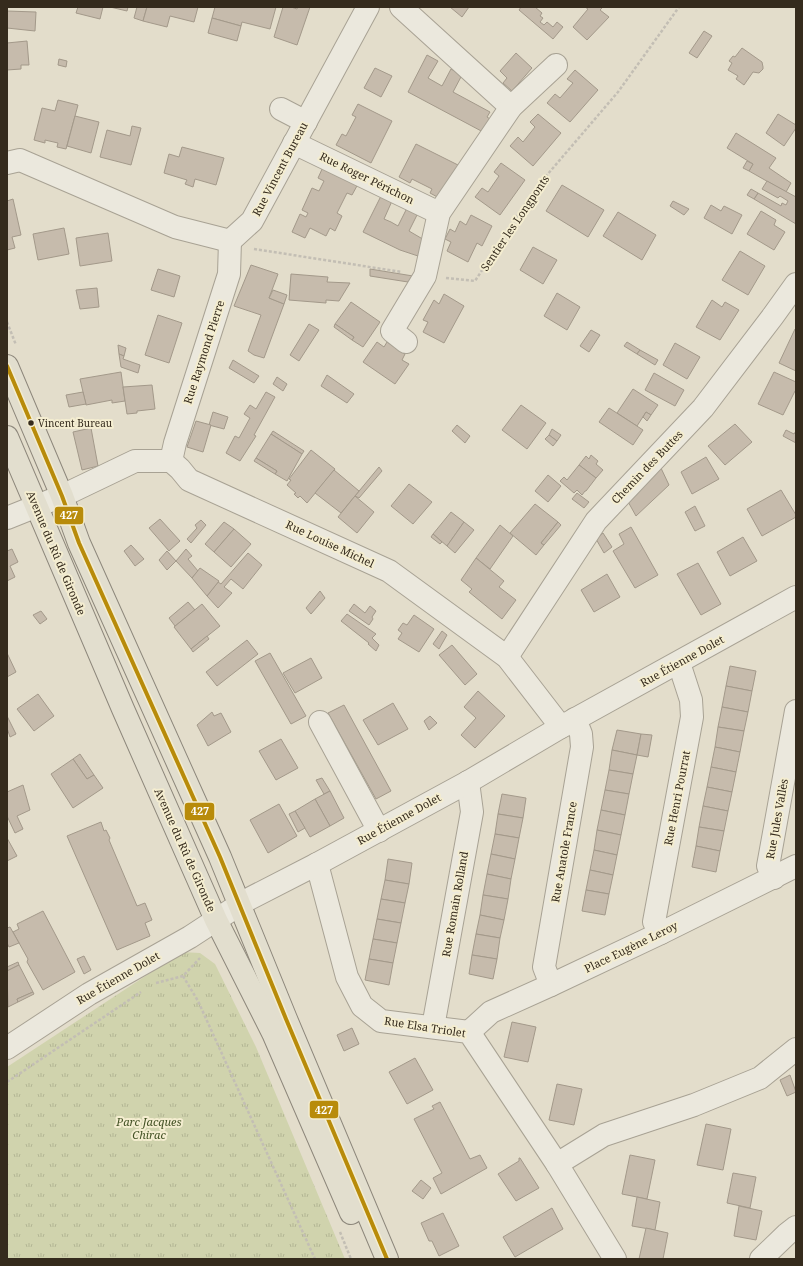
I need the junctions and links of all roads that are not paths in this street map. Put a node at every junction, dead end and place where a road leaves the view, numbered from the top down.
1 (368, 7) edge
2 (401, 7) edge
3 (556, 65) dead end
4 (511, 107) junction
5 (281, 109) dead end
6 (306, 122) junction
7 (294, 143) junction
8 (7, 162) edge
9 (439, 213) junction
10 (230, 241) junction
11 (796, 284) edge
12 (406, 342) dead end
13 (7, 366) edge
14 (7, 437) edge
15 (171, 461) junction
16 (49, 501) junction
17 (7, 518) edge
18 (796, 597) edge
19 (507, 657) junction
20 (679, 663) junction
21 (796, 711) edge
22 (320, 722) dead end
23 (568, 723) junction
24 (468, 782) junction
25 (379, 831) junction
26 (317, 864) junction
27 (796, 866) edge
28 (774, 878) junction
29 (240, 904) junction
30 (216, 920) junction
31 (661, 933) junction
32 (551, 985) junction
33 (433, 1026) junction
34 (469, 1032) junction
35 (7, 1048) edge
36 (796, 1049) edge
37 (557, 1164) junction
38 (796, 1227) edge
39 (371, 1259) edge
40 (387, 1259) edge
41 (615, 1259) edge
42 (762, 1259) edge

1 - 6 street, Rue Vincent Bureau
2 - 4 street
3 - 4 street
4 - 9 street
5 - 6 street
6 - 7 street, Rue Vincent Bureau
7 - 9 street, Rue Roger Périchon
7 - 10 street, Rue Vincent Bureau
8 - 10 street
9 - 12 street
10 - 15 street, Rue Raymond Pierre
11 - 19 street, Chemin des Buttes
13 - 16 main road, Avenue du Rû de Gironde
14 - 16 main road, Avenue du Rû de Gironde
15 - 16 street
15 - 19 street, Rue Louise Michel
16 - 17 street
16 - 29 main road, Avenue du Rû de Gironde
16 - 30 main road, Avenue du Rû de Gironde
18 - 20 street, Rue Étienne Dolet
19 - 23 street, Rue Louise Michel
20 - 23 street, Rue Étienne Dolet
20 - 31 street, Rue Henri Pourrat
21 - 28 street, Rue Jules Vallès
22 - 25 street
23 - 24 street, Rue Étienne Dolet
23 - 32 street, Rue Anatole France
24 - 25 street, Rue Étienne Dolet
24 - 33 street, Rue Romain Rolland
25 - 26 street, Rue Étienne Dolet
26 - 29 street, Rue Étienne Dolet
26 - 33 street, Rue Elsa Triolet
27 - 28 street, Place Eugène Leroy
28 - 31 street, Place Eugène Leroy
29 - 30 street, Rue Étienne Dolet
29 - 40 main road, Avenue du Rû de Gironde
30 - 35 street, Rue Étienne Dolet
30 - 39 main road, Avenue du Rû de Gironde
31 - 32 street, Place Eugène Leroy
32 - 34 street, Place Eugène Leroy
33 - 34 street, Rue Elsa Triolet
34 - 37 street, Rue Elsa Triolet
36 - 37 street
37 - 41 street, Rue Elsa Triolet
38 - 42 street

